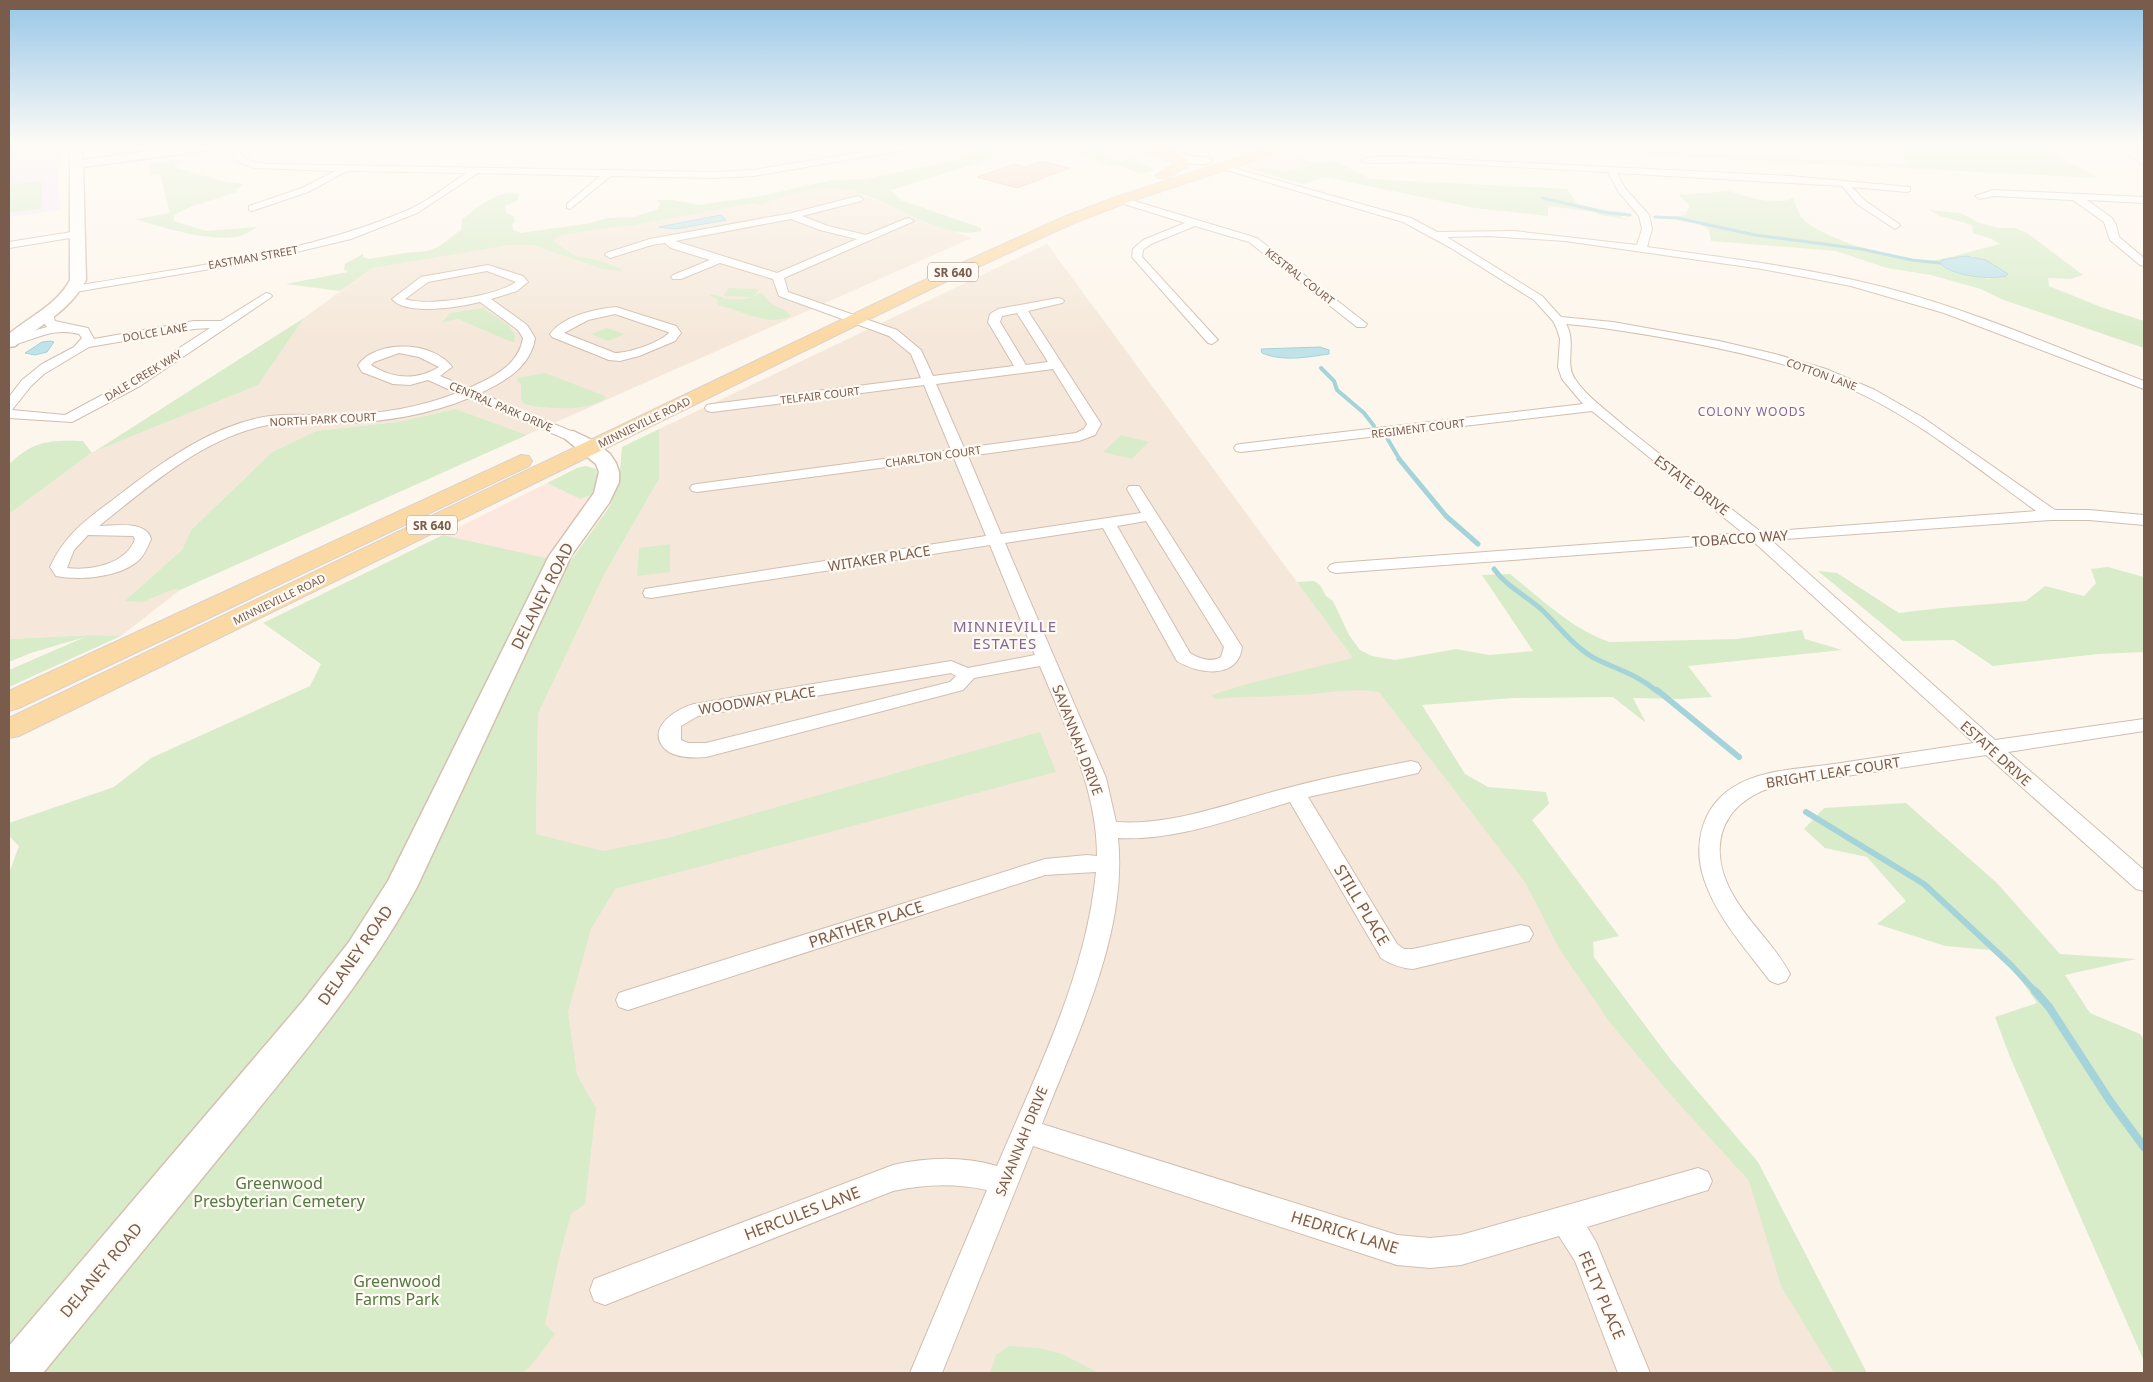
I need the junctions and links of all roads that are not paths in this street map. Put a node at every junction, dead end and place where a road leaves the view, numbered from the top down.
1 (78, 208) edge
2 (418, 208) edge
3 (821, 208) edge
4 (1070, 208) edge
5 (1100, 208) edge
6 (1150, 208) edge
7 (1370, 208) edge
8 (1638, 208) edge
9 (1870, 208) edge
10 (2092, 208) edge
11 (792, 216) junction
12 (909, 221) dead end
13 (1195, 222) junction
14 (1895, 226) dead end
15 (78, 234) junction
16 (1436, 234) junction
17 (669, 239) junction
18 (868, 239) junction
19 (9, 246) edge
20 (1641, 249) junction
21 (610, 255) dead end
22 (721, 259) junction
23 (2144, 263) edge
24 (677, 277) dead end
25 (778, 277) junction
26 (74, 289) junction
27 (266, 296) dead end
28 (482, 299) junction
29 (1058, 301) dead end
30 (1021, 309) junction
31 (48, 312) junction
32 (845, 316) junction
33 (1558, 320) junction
34 (224, 324) junction
35 (1361, 324) dead end
36 (9, 326) edge
37 (26, 327) junction
38 (63, 327) junction
39 (9, 335) edge
40 (543, 336) junction
41 (1212, 340) dead end
42 (9, 342) edge
43 (86, 344) junction
44 (1056, 365) junction
45 (1022, 370) junction
46 (429, 376) junction
47 (929, 381) junction
48 (2144, 385) edge
49 (469, 393) junction
50 (9, 407) edge
51 (1594, 407) junction
52 (712, 408) dead end
53 (9, 414) edge
54 (582, 442) junction
55 (1241, 448) dead end
56 (959, 452) junction
57 (697, 488) dead end
58 (1134, 489) dead end
59 (2051, 515) junction
60 (1150, 516) junction
61 (2144, 520) edge
62 (1108, 523) junction
63 (86, 530) junction
64 (1758, 537) junction
65 (996, 540) junction
66 (1336, 568) dead end
67 (650, 592) dead end
68 (1046, 659) junction
69 (964, 674) junction
70 (9, 702) edge
71 (2144, 725) edge
72 (9, 730) edge
73 (1990, 747) junction
74 (1411, 768) dead end
75 (1295, 793) junction
76 (1106, 830) junction
77 (1108, 864) junction
78 (2144, 883) edge
79 (1521, 934) dead end
80 (1778, 974) dead end
81 (628, 1000) dead end
82 (1025, 1131) junction
83 (1698, 1181) dead end
84 (1005, 1182) junction
85 (1565, 1220) junction
86 (606, 1290) dead end
87 (16, 1373) edge
88 (926, 1373) edge
89 (1634, 1373) edge

1 - 15 street
2 - 26 street, EASTMAN STREET
3 - 11 street
4 - 32 main road, MINNIEVILLE ROAD / SR 640
5 - 32 main road, MINNIEVILLE ROAD / SR 640
6 - 13 street, KESTRAL COURT
7 - 16 street, ESTATE DRIVE
8 - 20 street
9 - 14 street
10 - 23 street
11 - 17 street
11 - 18 street
12 - 18 street
13 - 35 street, KESTRAL COURT
13 - 41 street
15 - 19 street
15 - 26 street
16 - 20 street
16 - 33 street, ESTATE DRIVE
17 - 21 street
17 - 22 street
18 - 25 street
20 - 48 street
22 - 24 street
22 - 25 street
25 - 32 street, SAVANNAH DRIVE
26 - 31 street
27 - 34 street, DALE CREEK WAY
28 - 28 street
28 - 40 street
29 - 30 street
30 - 44 street, CHARLTON COURT
30 - 45 street
31 - 37 street
31 - 38 street
32 - 47 street, SAVANNAH DRIVE
32 - 54 main road, MINNIEVILLE ROAD / SR 640
33 - 51 street, ESTATE DRIVE
33 - 59 street, COTTON LANE
34 - 43 street, DOLCE LANE
34 - 53 street, DALE CREEK WAY
36 - 37 street
37 - 39 street
37 - 42 street
38 - 42 street
38 - 43 street
40 - 40 street
40 - 49 street, NORTH PARK COURT
43 - 50 street, DOLCE LANE
44 - 45 street
44 - 56 street, CHARLTON COURT
45 - 47 street
46 - 46 street, CENTRAL PARK DRIVE
46 - 49 street, CENTRAL PARK DRIVE
47 - 52 street, TELFAIR COURT
47 - 56 street, SAVANNAH DRIVE
49 - 54 street, CENTRAL PARK DRIVE
49 - 63 street, NORTH PARK COURT
51 - 55 street, REGIMENT COURT
51 - 64 street, ESTATE DRIVE
54 - 70 main road, MINNIEVILLE ROAD / SR 640
54 - 72 main road, MINNIEVILLE ROAD / SR 640
54 - 87 street, DELANEY ROAD
56 - 57 street, CHARLTON COURT
56 - 65 street, SAVANNAH DRIVE
58 - 60 street
59 - 61 street, TOBACCO WAY
59 - 64 street, TOBACCO WAY
60 - 62 street, WITAKER PLACE
60 - 62 street
62 - 65 street, WITAKER PLACE
63 - 63 street, NORTH PARK COURT
64 - 66 street, TOBACCO WAY
64 - 73 street, ESTATE DRIVE
65 - 67 street, WITAKER PLACE
65 - 68 street, SAVANNAH DRIVE
68 - 69 street, WOODWAY PLACE
68 - 76 street, SAVANNAH DRIVE
69 - 69 street, WOODWAY PLACE
71 - 73 street
73 - 78 street, ESTATE DRIVE
73 - 80 street, BRIGHT LEAF COURT
74 - 75 street
75 - 76 street
75 - 79 street, STILL PLACE
76 - 77 street, SAVANNAH DRIVE
77 - 81 street, PRATHER PLACE
77 - 82 street, SAVANNAH DRIVE
82 - 84 street, SAVANNAH DRIVE
82 - 85 street, HEDRICK LANE
83 - 85 street, HEDRICK LANE
84 - 86 street, HERCULES LANE
84 - 88 street, SAVANNAH DRIVE
85 - 89 street, FELTY PLACE

